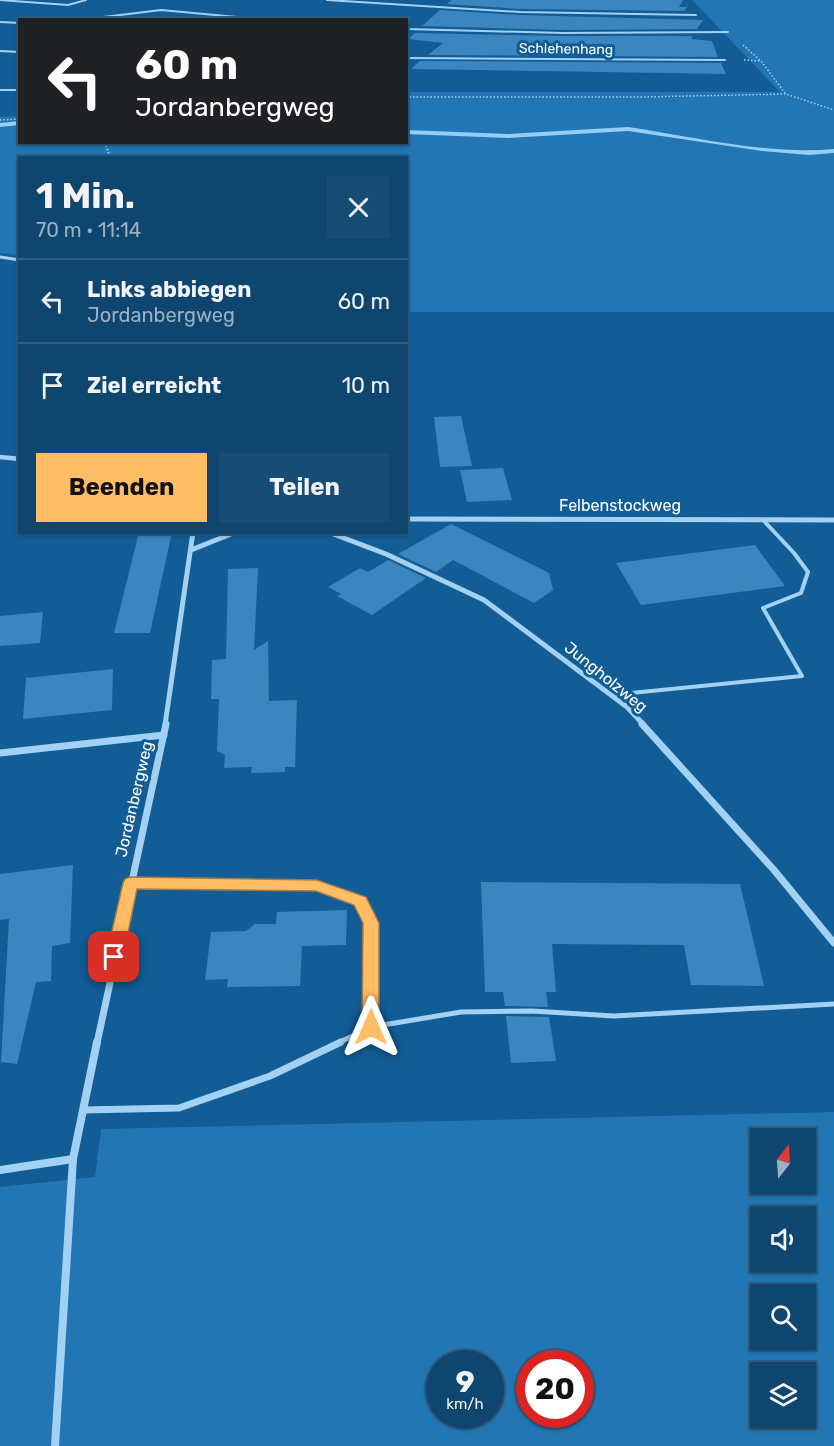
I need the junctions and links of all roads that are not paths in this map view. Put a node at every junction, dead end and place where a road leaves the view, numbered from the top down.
1 (0, 0) edge
2 (86, 0) edge
3 (327, 0) edge
4 (696, 15) dead end
5 (95, 18) edge
6 (249, 18) edge
7 (0, 22) edge
8 (18, 23) edge
9 (408, 28) edge
10 (728, 32) dead end
11 (0, 51) edge
12 (18, 52) edge
13 (408, 58) edge
14 (725, 60) dead end
15 (0, 90) edge
16 (18, 90) edge
17 (0, 257) edge
18 (18, 260) edge
19 (0, 457) edge
20 (18, 459) edge
21 (408, 519) edge
22 (763, 520) junction
23 (834, 520) edge
24 (193, 534) edge
25 (231, 534) edge
26 (336, 534) edge
27 (191, 550) junction
28 (611, 695) junction
29 (164, 735) junction
30 (0, 753) edge
31 (130, 883) junction
32 (834, 944) edge
33 (834, 1004) edge
34 (371, 1027) junction
35 (83, 1110) junction
36 (73, 1159) junction
37 (0, 1170) edge
38 (55, 1446) edge

1 - 2 street
3 - 4 street
5 - 6 lane
7 - 8 lane
9 - 10 lane
11 - 12 street
13 - 14 street, Schlehenhang
15 - 16 street
17 - 18 street
19 - 20 street
21 - 22 street, Felbenstockweg
22 - 23 street, Felbenstockweg
22 - 28 lane
24 - 27 street, Jordanbergweg
25 - 27 street
26 - 28 street, Jungholzweg
27 - 29 street, Jordanbergweg
28 - 32 street, Jungholzweg
29 - 30 street
29 - 31 street, Jordanbergweg
31 - 34 lane
31 - 35 street, Jordanbergweg
33 - 34 lane
34 - 35 lane
35 - 36 street, Jordanbergweg
36 - 37 street
36 - 38 street, Jordanbergweg

